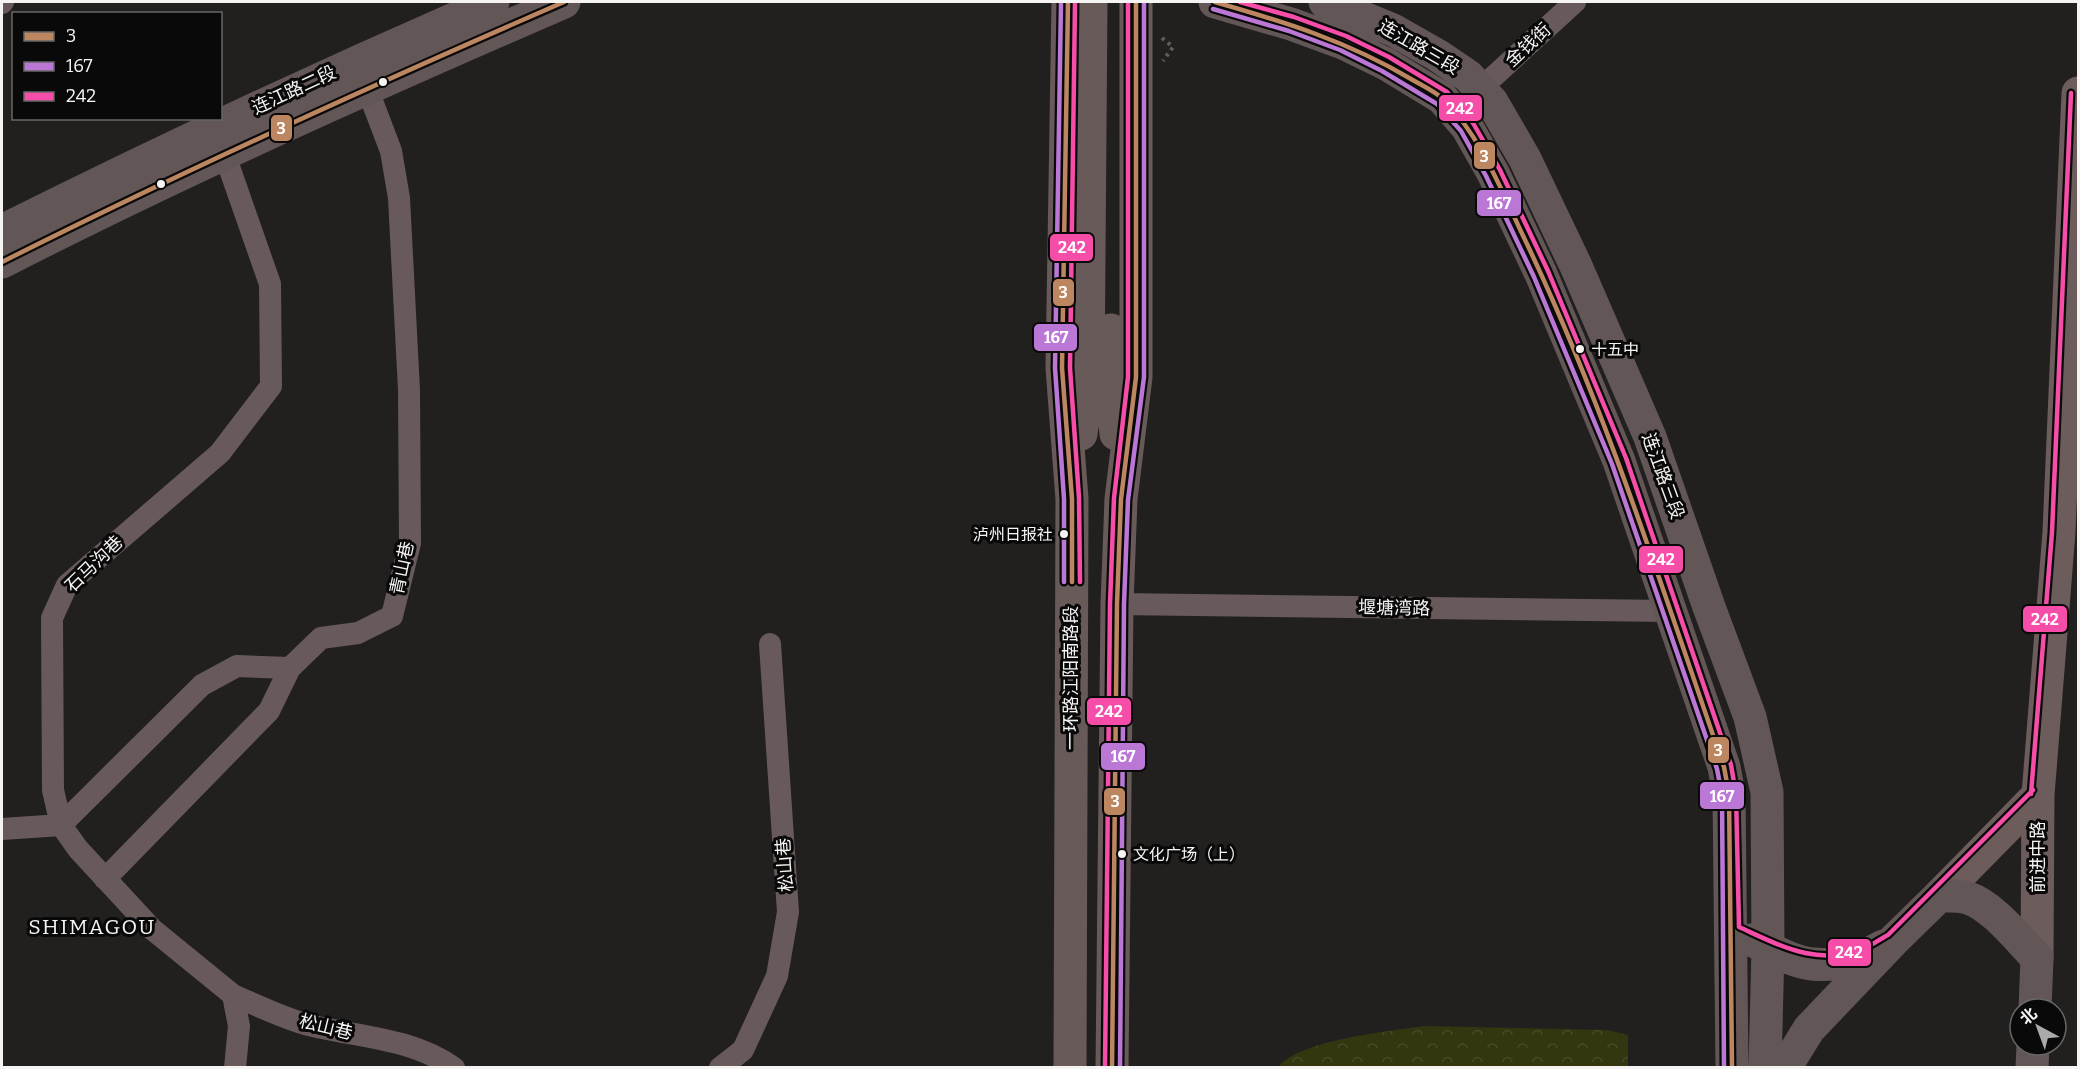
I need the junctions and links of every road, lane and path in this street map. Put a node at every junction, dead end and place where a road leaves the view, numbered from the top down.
1 (493, 2) edge
2 (564, 2) edge
3 (1068, 2) edge
4 (1091, 2) edge
5 (1113, 2) edge
6 (1136, 2) edge
7 (1215, 2) edge
8 (1325, 2) edge
9 (1575, 2) edge
10 (1137, 54) junction
11 (1066, 63) junction
12 (367, 88) junction
13 (1480, 89) junction
14 (2079, 93) edge
15 (220, 140) junction
16 (2, 231) edge
17 (2, 261) edge
18 (1100, 383) junction
19 (1072, 499) junction
20 (1122, 499) junction
21 (1117, 604) junction
22 (1671, 611) junction
23 (770, 644) dead end
24 (290, 668) junction
25 (2038, 795) junction
26 (62, 825) junction
27 (2, 829) edge
28 (105, 879) junction
29 (1939, 896) junction
30 (1732, 932) junction
31 (1893, 941) junction
32 (1768, 948) junction
33 (2037, 958) junction
34 (232, 995) junction
35 (2035, 997) edge
36 (235, 1068) edge
37 (454, 1068) edge
38 (720, 1068) edge
39 (1070, 1068) edge
40 (1112, 1068) edge
41 (1732, 1068) edge
42 (1765, 1068) edge
43 (1785, 1068) edge

1 - 15 highway, 连江路二段
2 - 12 highway, 连江路二段
3 - 11 main road, 一环路江阳南路段
4 - 18 main road
5 - 18 main road
6 - 10 main road
7 - 22 highway, 连江路三段
8 - 13 highway, 连江路三段
9 - 13 street, 金钱街
10 - 11 main road
10 - 20 main road
11 - 19 main road, 一环路江阳南路段
12 - 15 highway, 连江路二段
12 - 24 street, 青山巷
13 - 32 highway, 连江路三段
14 - 25 street, 前进中路
15 - 16 highway, 连江路二段
15 - 17 highway, 连江路二段
15 - 26 street, 石马沟巷
18 - 19 main road
18 - 20 main road
19 - 39 main road, 一环路江阳南路段
20 - 21 main road
21 - 22 street, 堰塘湾路
21 - 40 main road
22 - 30 highway, 连江路三段
23 - 38 street, 松山巷
24 - 26 street
24 - 28 street, 青山巷
25 - 29 street
25 - 33 street, 前进中路
26 - 27 street
26 - 28 street, 石马沟巷
28 - 34 street, 石马沟巷
29 - 31 highway
29 - 33 highway
30 - 32 highway
30 - 41 highway, 连江路三段
31 - 32 highway
31 - 43 highway
32 - 42 highway, 连江路三段
33 - 35 highway, 前进中路
34 - 36 street
34 - 37 street, 松山巷

